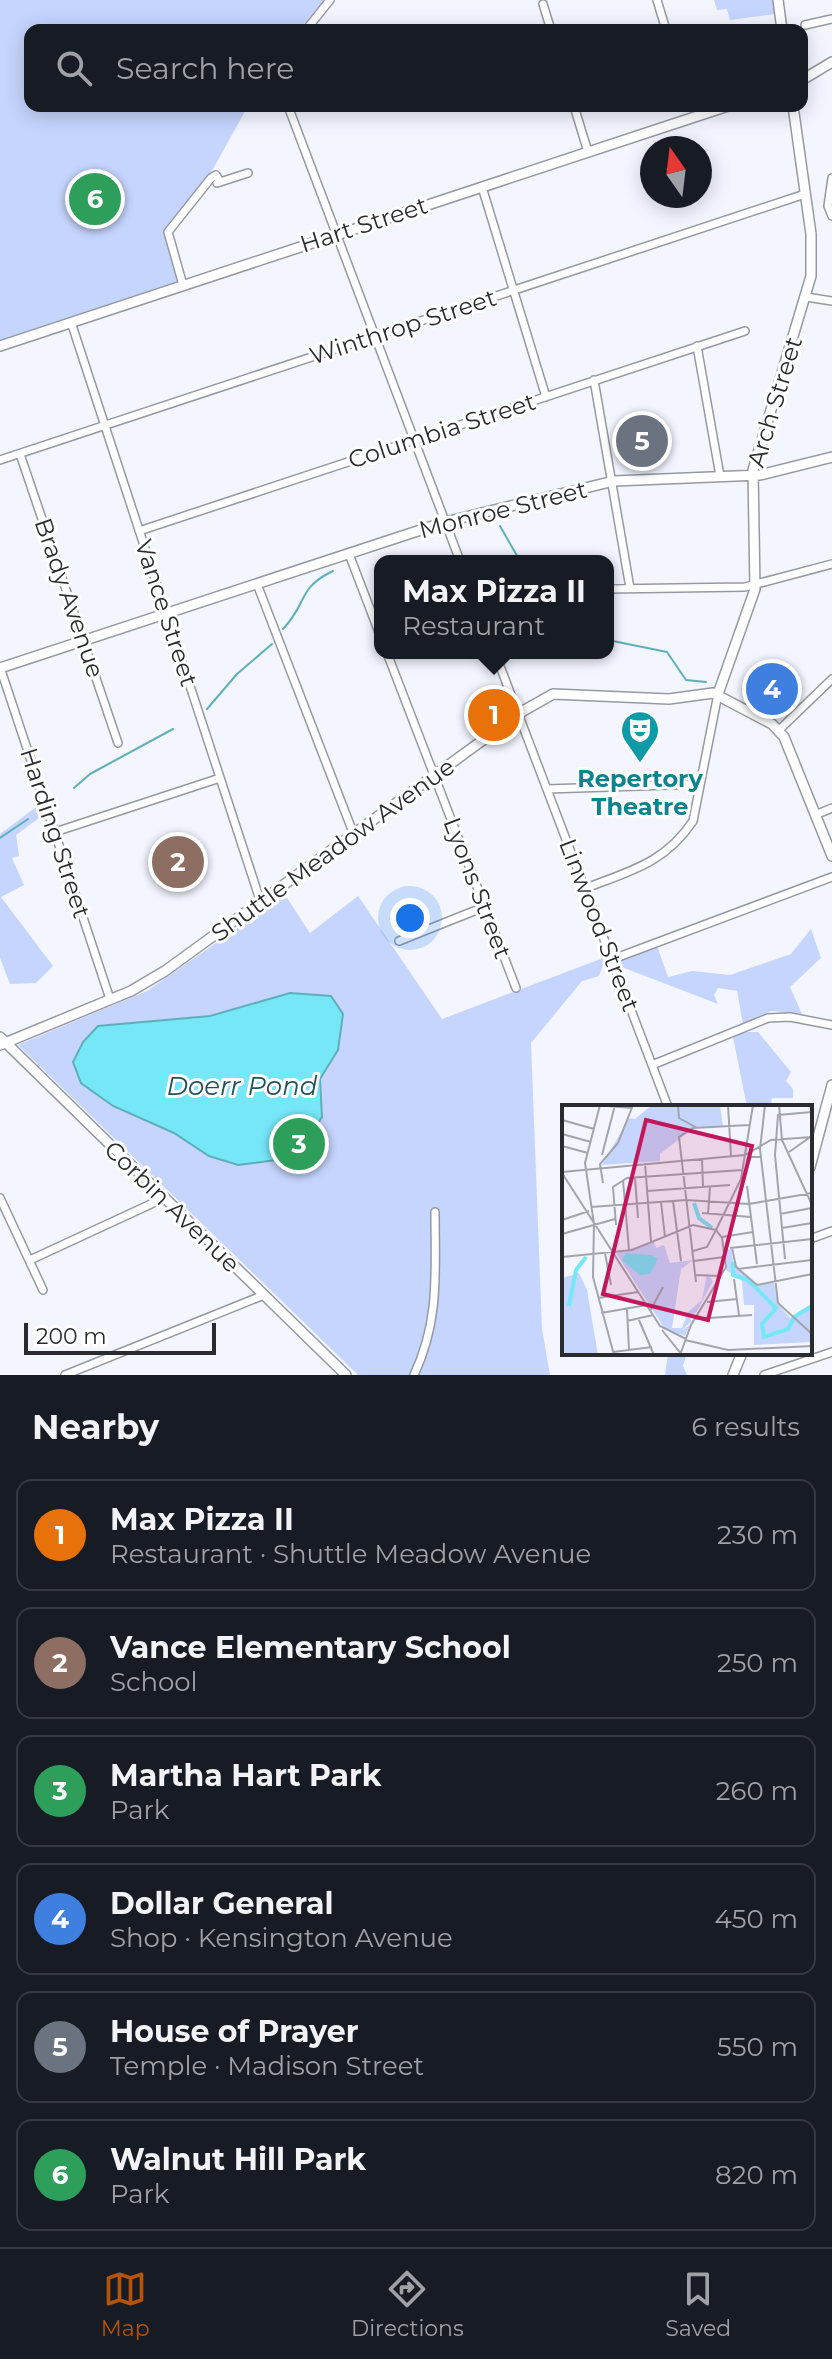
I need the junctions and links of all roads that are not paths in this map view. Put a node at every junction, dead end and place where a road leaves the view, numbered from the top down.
1 (330, 0) edge
2 (657, 0) edge
3 (778, 0) edge
4 (543, 4) dead end
5 (832, 19) edge
6 (311, 24) edge
7 (549, 24) edge
8 (664, 24) edge
9 (781, 24) edge
10 (808, 24) edge
11 (832, 62) edge
12 (808, 76) edge
13 (290, 112) edge
14 (576, 112) edge
15 (691, 112) edge
16 (710, 112) edge
17 (794, 112) edge
18 (693, 118) junction
19 (588, 152) junction
20 (248, 173) dead end
21 (832, 178) edge
22 (482, 187) junction
23 (805, 194) junction
24 (832, 216) edge
25 (336, 234) junction
26 (183, 285) junction
27 (513, 291) junction
28 (806, 297) junction
29 (832, 301) edge
30 (71, 322) junction
31 (745, 331) dead end
32 (375, 336) junction
33 (0, 346) edge
34 (697, 346) junction
35 (594, 380) junction
36 (546, 397) junction
37 (105, 426) junction
38 (414, 440) junction
39 (20, 454) junction
40 (832, 457) edge
41 (0, 460) edge
42 (753, 475) junction
43 (720, 476) junction
44 (614, 481) junction
45 (445, 522) junction
46 (139, 531) junction
47 (349, 554) junction
48 (458, 555) edge
49 (832, 564) edge
50 (257, 584) junction
51 (755, 585) junction
52 (630, 588) junction
53 (614, 589) edge
54 (167, 614) junction
55 (374, 619) edge
56 (84, 641) junction
57 (389, 659) edge
58 (497, 659) edge
59 (0, 668) edge
60 (832, 679) edge
61 (718, 694) junction
62 (518, 715) junction
63 (779, 730) junction
64 (118, 743) dead end
65 (220, 778) junction
66 (434, 778) junction
67 (700, 784) junction
68 (547, 789) junction
69 (832, 808) edge
70 (815, 815) junction
71 (55, 832) junction
72 (354, 835) junction
73 (832, 856) edge
74 (832, 877) edge
75 (586, 888) junction
76 (261, 903) junction
77 (484, 907) junction
78 (399, 941) dead end
79 (613, 959) junction
80 (516, 988) dead end
81 (110, 999) junction
82 (832, 1025) edge
83 (2, 1041) edge
84 (652, 1065) junction
85 (832, 1085) edge
86 (667, 1105) edge
87 (812, 1160) edge
88 (0, 1198) edge
89 (164, 1198) junction
90 (435, 1212) dead end
91 (832, 1231) edge
92 (812, 1238) edge
93 (30, 1260) junction
94 (43, 1290) dead end
95 (264, 1295) junction
96 (832, 1352) edge
97 (741, 1355) edge
98 (65, 1375) edge
99 (346, 1375) edge
100 (414, 1375) edge
101 (733, 1375) edge
102 (764, 1375) edge

1 - 6 street
2 - 8 street
3 - 9 street
4 - 7 street
5 - 10 street
11 - 12 street
13 - 25 street
14 - 19 street
15 - 18 street
16 - 18 street, Hart Street
17 - 23 street, Arch Street
18 - 19 street, Hart Street
19 - 22 street, Hart Street
20 - 26 street
21 - 24 street
22 - 25 street, Hart Street
22 - 27 street
23 - 27 street, Winthrop Street
23 - 28 street, Arch Street
25 - 26 street, Hart Street
25 - 32 street
26 - 30 street, Hart Street
27 - 32 street, Winthrop Street
27 - 36 street
28 - 29 street
28 - 42 street, Arch Street
30 - 33 street, Hart Street
30 - 37 street, Vance Street
31 - 34 street, Columbia Street
32 - 37 street, Winthrop Street
32 - 38 street
34 - 35 street, Columbia Street
34 - 43 street
35 - 36 street, Columbia Street
35 - 44 street
36 - 38 street, Columbia Street
37 - 39 street, Winthrop Street
37 - 46 street, Vance Street
38 - 45 street
38 - 46 street, Columbia Street
39 - 41 street, Winthrop Street
39 - 56 street, Brady Avenue
40 - 42 street, Monroe Street
42 - 43 street, Monroe Street
42 - 51 street, Arch Street
43 - 44 street, Monroe Street
44 - 45 street, Monroe Street
44 - 52 street
45 - 47 street, Monroe Street
45 - 48 street
46 - 54 street, Vance Street
47 - 50 street, Monroe Street
47 - 55 street
49 - 51 street
50 - 54 street, Monroe Street
50 - 72 street
51 - 52 street
51 - 61 street, Arch Street
52 - 53 street
54 - 56 street, Monroe Street
54 - 65 street, Vance Street
56 - 59 street, Monroe Street
56 - 64 street, Brady Avenue
57 - 66 street, Lyons Street
58 - 62 street, Linwood Street
59 - 71 street, Harding Street
60 - 63 street
61 - 62 street, Shuttle Meadow Avenue
61 - 63 street
61 - 67 street
62 - 66 street, Shuttle Meadow Avenue
62 - 68 street, Linwood Street
63 - 70 street
65 - 71 street
65 - 76 street, Vance Street
66 - 72 street, Shuttle Meadow Avenue
66 - 77 street, Lyons Street
67 - 68 street
67 - 75 street
68 - 75 street, Linwood Street
69 - 70 street
70 - 73 street
71 - 81 street, Harding Street
72 - 76 street, Shuttle Meadow Avenue
74 - 79 street
75 - 79 street, Linwood Street
76 - 81 street, Shuttle Meadow Avenue
77 - 78 street
77 - 80 street, Lyons Street
79 - 84 street, Linwood Street
81 - 83 street, Shuttle Meadow Avenue
82 - 84 street
83 - 89 street, Corbin Avenue
84 - 86 street, Linwood Street
85 - 87 street
88 - 93 street
89 - 93 street
89 - 95 street, Corbin Avenue
90 - 100 street
91 - 92 street
93 - 94 street
95 - 98 street
95 - 99 street, Corbin Avenue
96 - 102 street
97 - 101 street

